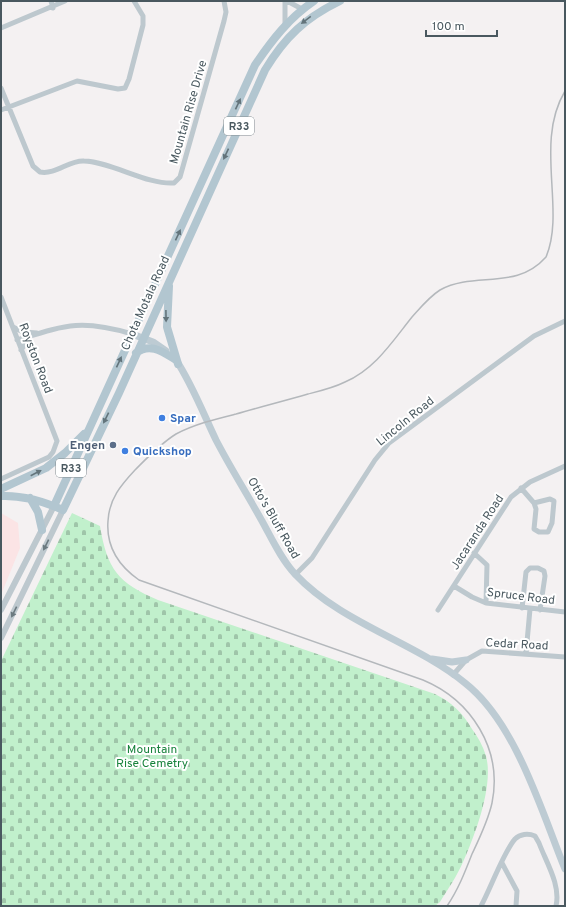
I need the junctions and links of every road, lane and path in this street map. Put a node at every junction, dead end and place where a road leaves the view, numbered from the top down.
1 (51, 1) edge
2 (66, 1) edge
3 (134, 1) edge
4 (224, 1) edge
5 (286, 1) edge
6 (314, 1) edge
7 (340, 1) edge
8 (53, 8) junction
9 (302, 9) junction
10 (285, 24) junction
11 (1, 28) edge
12 (1, 88) edge
13 (9, 107) junction
14 (1, 110) edge
15 (170, 278) junction
16 (1, 296) edge
17 (565, 321) edge
18 (13, 327) junction
19 (39, 333) junction
20 (132, 334) junction
21 (30, 337) junction
22 (142, 338) junction
23 (17, 340) junction
24 (21, 350) junction
25 (136, 352) junction
26 (177, 362) junction
27 (88, 430) junction
28 (565, 466) edge
29 (1, 479) edge
30 (521, 488) junction
31 (1, 489) edge
32 (1, 496) edge
33 (30, 498) junction
34 (534, 503) junction
35 (54, 506) junction
36 (63, 510) junction
37 (42, 530) junction
38 (474, 553) junction
39 (295, 574) junction
40 (454, 586) junction
41 (486, 603) junction
42 (522, 608) junction
43 (530, 609) junction
44 (1, 610) edge
45 (438, 610) dead end
46 (540, 610) junction
47 (565, 612) edge
48 (1, 638) edge
49 (526, 653) junction
50 (424, 657) junction
51 (565, 657) edge
52 (466, 660) junction
53 (453, 674) junction
54 (502, 863) junction
55 (565, 869) edge
56 (481, 906) edge
57 (516, 906) edge
58 (556, 906) edge

1 - 8 street
2 - 8 street
3 - 13 street
4 - 13 street, Mountain Rise Drive
5 - 9 street
5 - 10 street
6 - 9 main road, Chota Motala Road / R33
7 -> 15 main road, Chota Motala Road / R33
8 - 11 street
9 - 10 main road, Chota Motala Road / R33
20 -> 10 main road, Chota Motala Road / R33
12 - 13 street
13 - 14 street
15 - 22 main road, Chota Motala Road / R33
15 -> 26 main road
16 - 18 street, Royston Road
17 - 39 street, Lincoln Road
18 - 19 street
18 - 23 street, Royston Road
19 - 20 street, Otto's Bluff Road
19 - 21 street, Otto's Bluff Road
20 - 22 main road, Otto's Bluff Road
27 -> 20 main road, Chota Motala Road / R33
21 - 23 street, Otto's Bluff Road
21 - 24 street
22 - 25 main road, Chota Motala Road / R33
22 - 26 main road, Otto's Bluff Road
23 - 24 street, Royston Road
24 - 29 street, Royston Road
25 - 26 main road
25 -> 36 main road, Chota Motala Road / R33
26 - 39 main road, Otto's Bluff Road
31 -> 27 main road
27 - 35 main road, Chota Motala Road / R33
28 - 30 street, Jacaranda Road
30 - 34 street
30 - 38 street, Jacaranda Road
32 - 33 main road
33 - 35 main road
33 - 37 main road
34 - 34 street
35 - 36 main road
35 - 37 street, Chota Motala Road
36 -> 48 street, Chota Motala Road
37 - 44 street, Chota Motala Road
38 - 40 street, Jacaranda Road
38 - 41 street
39 - 50 main road, Otto's Bluff Road
40 - 41 street, Spruce Road
40 - 45 street, Jacaranda Road
41 - 42 street, Spruce Road
42 - 43 street, Spruce Road
42 - 46 street
43 - 46 street, Spruce Road
43 - 49 street
46 - 47 street, Spruce Road
49 - 51 street, Cedar Road
49 - 52 street, Cedar Road
50 - 52 main road
50 - 53 main road, Otto's Bluff Road
52 - 53 street, Cedar Road
53 - 55 main road, Otto's Bluff Road
54 - 56 street
54 - 57 street
54 - 58 street

